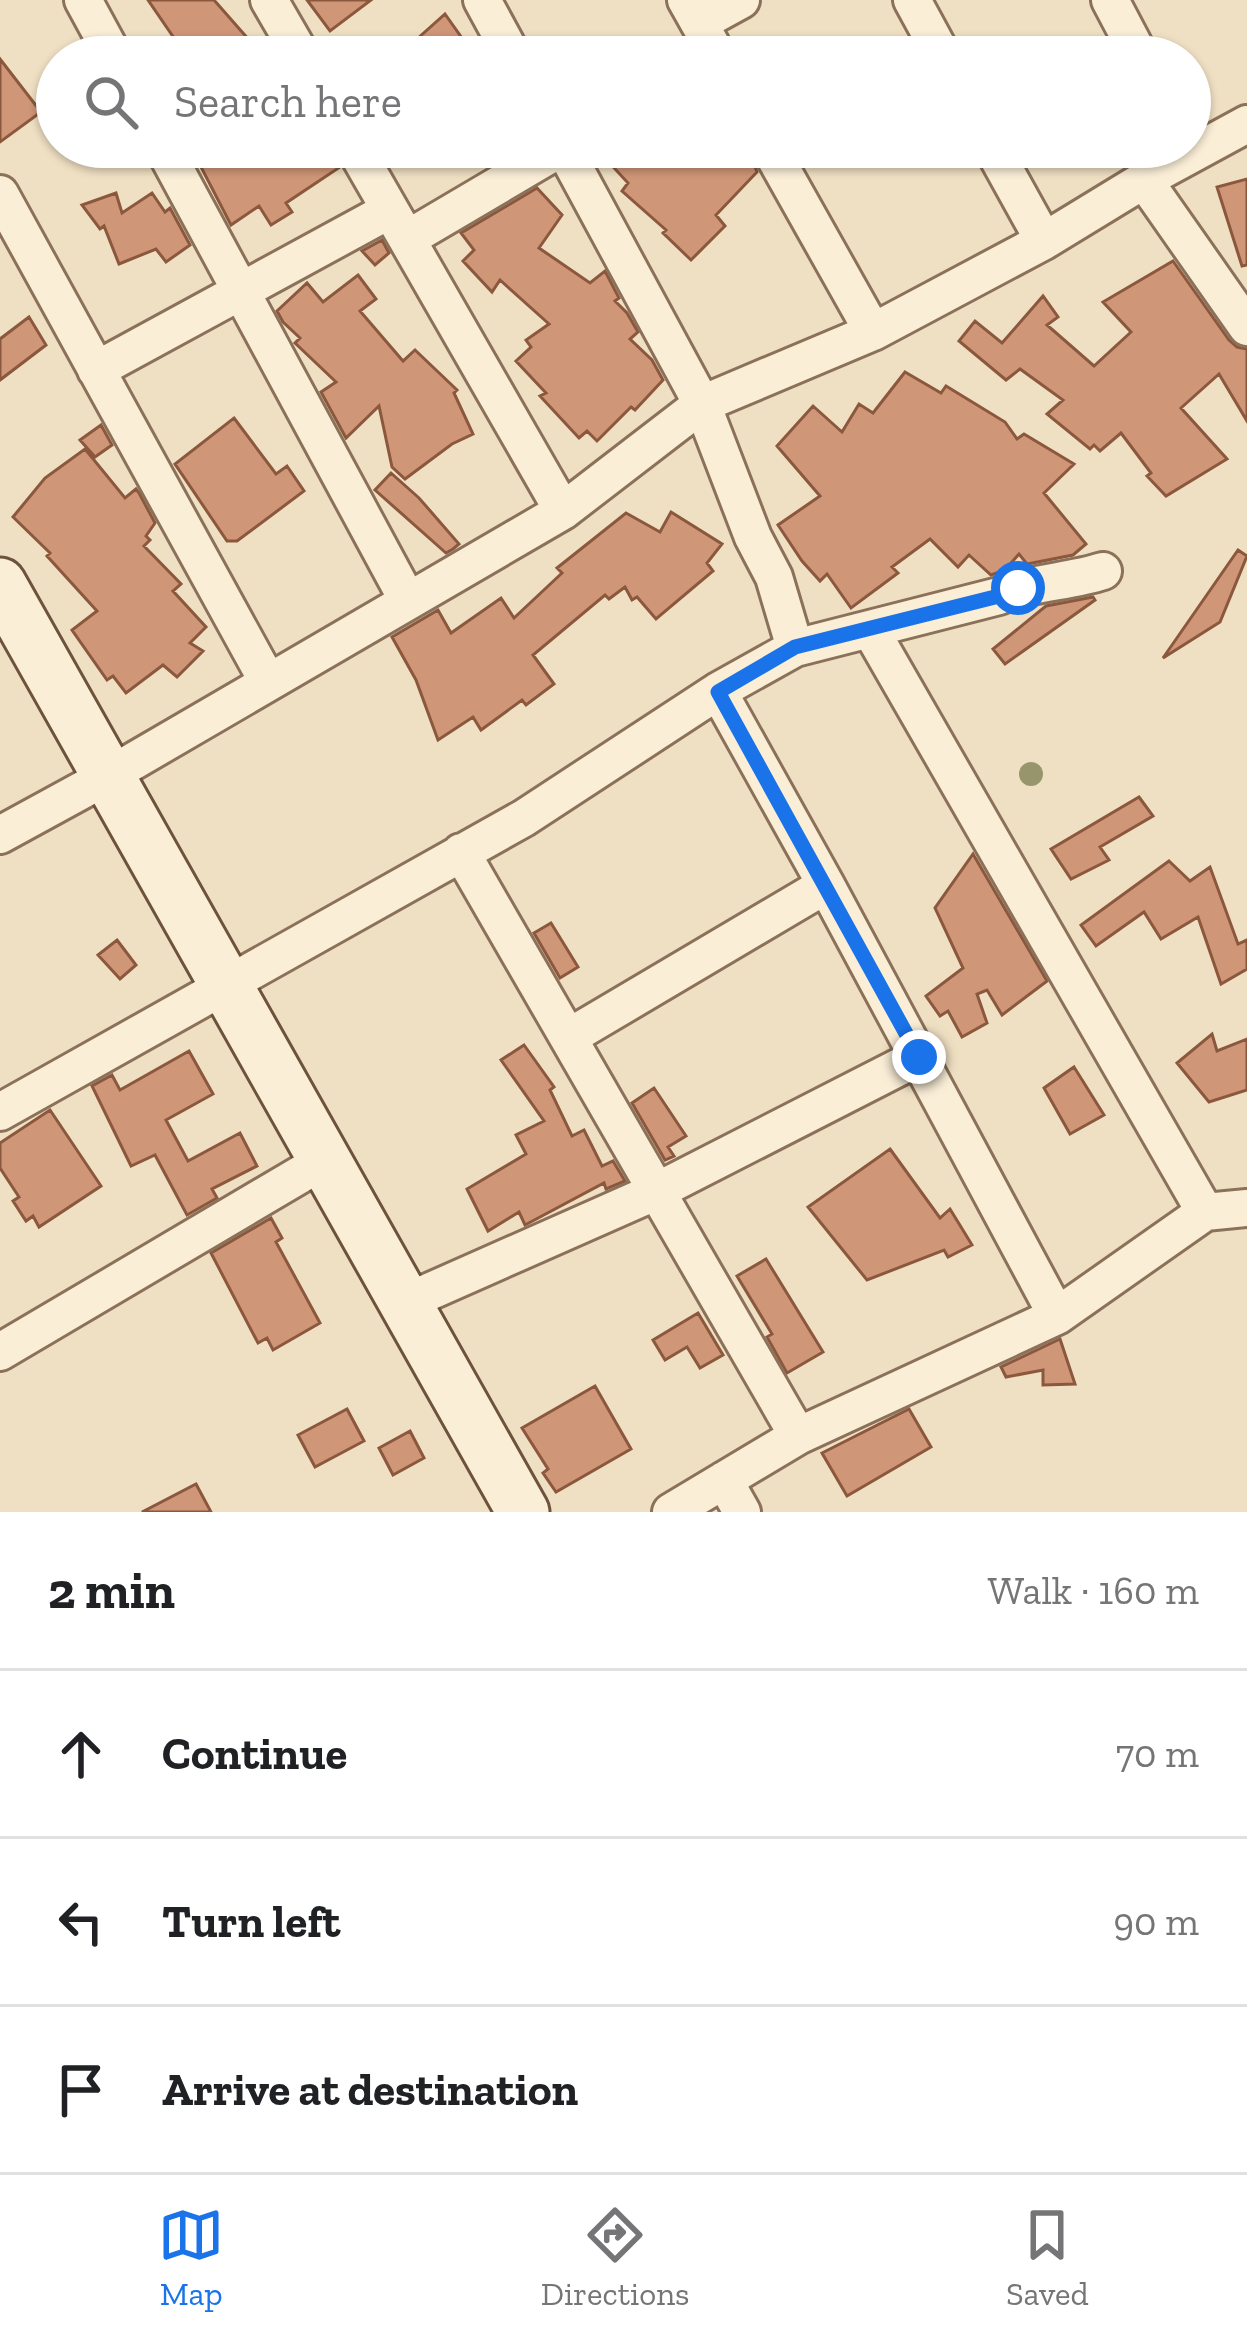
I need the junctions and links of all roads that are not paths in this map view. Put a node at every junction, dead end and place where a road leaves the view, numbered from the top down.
1 (83, 0) edge
2 (269, 0) edge
3 (482, 0) edge
4 (741, 0) edge
5 (911, 0) edge
6 (1110, 0) edge
7 (693, 11) edge
8 (103, 36) edge
9 (290, 36) edge
10 (502, 36) edge
11 (931, 36) edge
12 (1129, 36) edge
13 (1247, 124) edge
14 (1211, 140) edge
15 (174, 168) edge
16 (366, 168) edge
17 (519, 168) edge
18 (574, 168) edge
19 (781, 168) edge
20 (1004, 168) edge
21 (1162, 168) edge
22 (1144, 180) junction
23 (0, 194) edge
24 (399, 225) junction
25 (11, 238) edge
26 (1044, 241) junction
27 (240, 291) junction
28 (1247, 327) edge
29 (873, 332) junction
30 (96, 370) junction
31 (703, 404) junction
32 (563, 511) junction
33 (1103, 571) dead end
34 (0, 584) edge
35 (407, 601) junction
36 (870, 628) junction
37 (795, 647) junction
38 (268, 682) junction
39 (718, 692) junction
40 (108, 776) junction
41 (0, 835) edge
42 (461, 852) junction
43 (826, 884) junction
44 (225, 986) junction
45 (568, 1036) junction
46 (919, 1057) junction
47 (0, 1112) edge
48 (325, 1160) junction
49 (657, 1191) junction
50 (1247, 1208) edge
51 (1205, 1212) junction
52 (406, 1302) junction
53 (1057, 1316) junction
54 (0, 1352) edge
55 (798, 1436) junction
56 (733, 1496) edge
57 (523, 1512) edge
58 (671, 1512) edge

1 - 8 street
2 - 9 street
3 - 10 street
4 - 7 street
5 - 11 street
6 - 12 street
13 - 14 street
15 - 27 street
16 - 24 street
17 - 24 street
18 - 31 street
19 - 29 street
20 - 26 street
21 - 22 street
22 - 26 street
22 - 28 street
23 - 25 street
24 - 27 street
24 - 32 street
25 - 30 street
26 - 29 street
27 - 30 street
27 - 35 street
29 - 31 street
30 - 38 street
31 - 32 street
31 - 37 street
32 - 35 street
33 - 36 street
34 - 40 street
35 - 38 street
36 - 37 street
36 - 51 street
37 - 39 street
38 - 40 street
39 - 42 street
39 - 43 street
40 - 41 street
40 - 44 street
42 - 44 street
42 - 45 street
43 - 45 street
43 - 46 street
44 - 47 street
44 - 48 street
45 - 49 street
46 - 49 street
46 - 53 street
48 - 52 street
48 - 54 street
49 - 52 street
49 - 55 street
50 - 51 street
51 - 53 street
52 - 57 street
53 - 55 street
55 - 56 street
56 - 58 street

